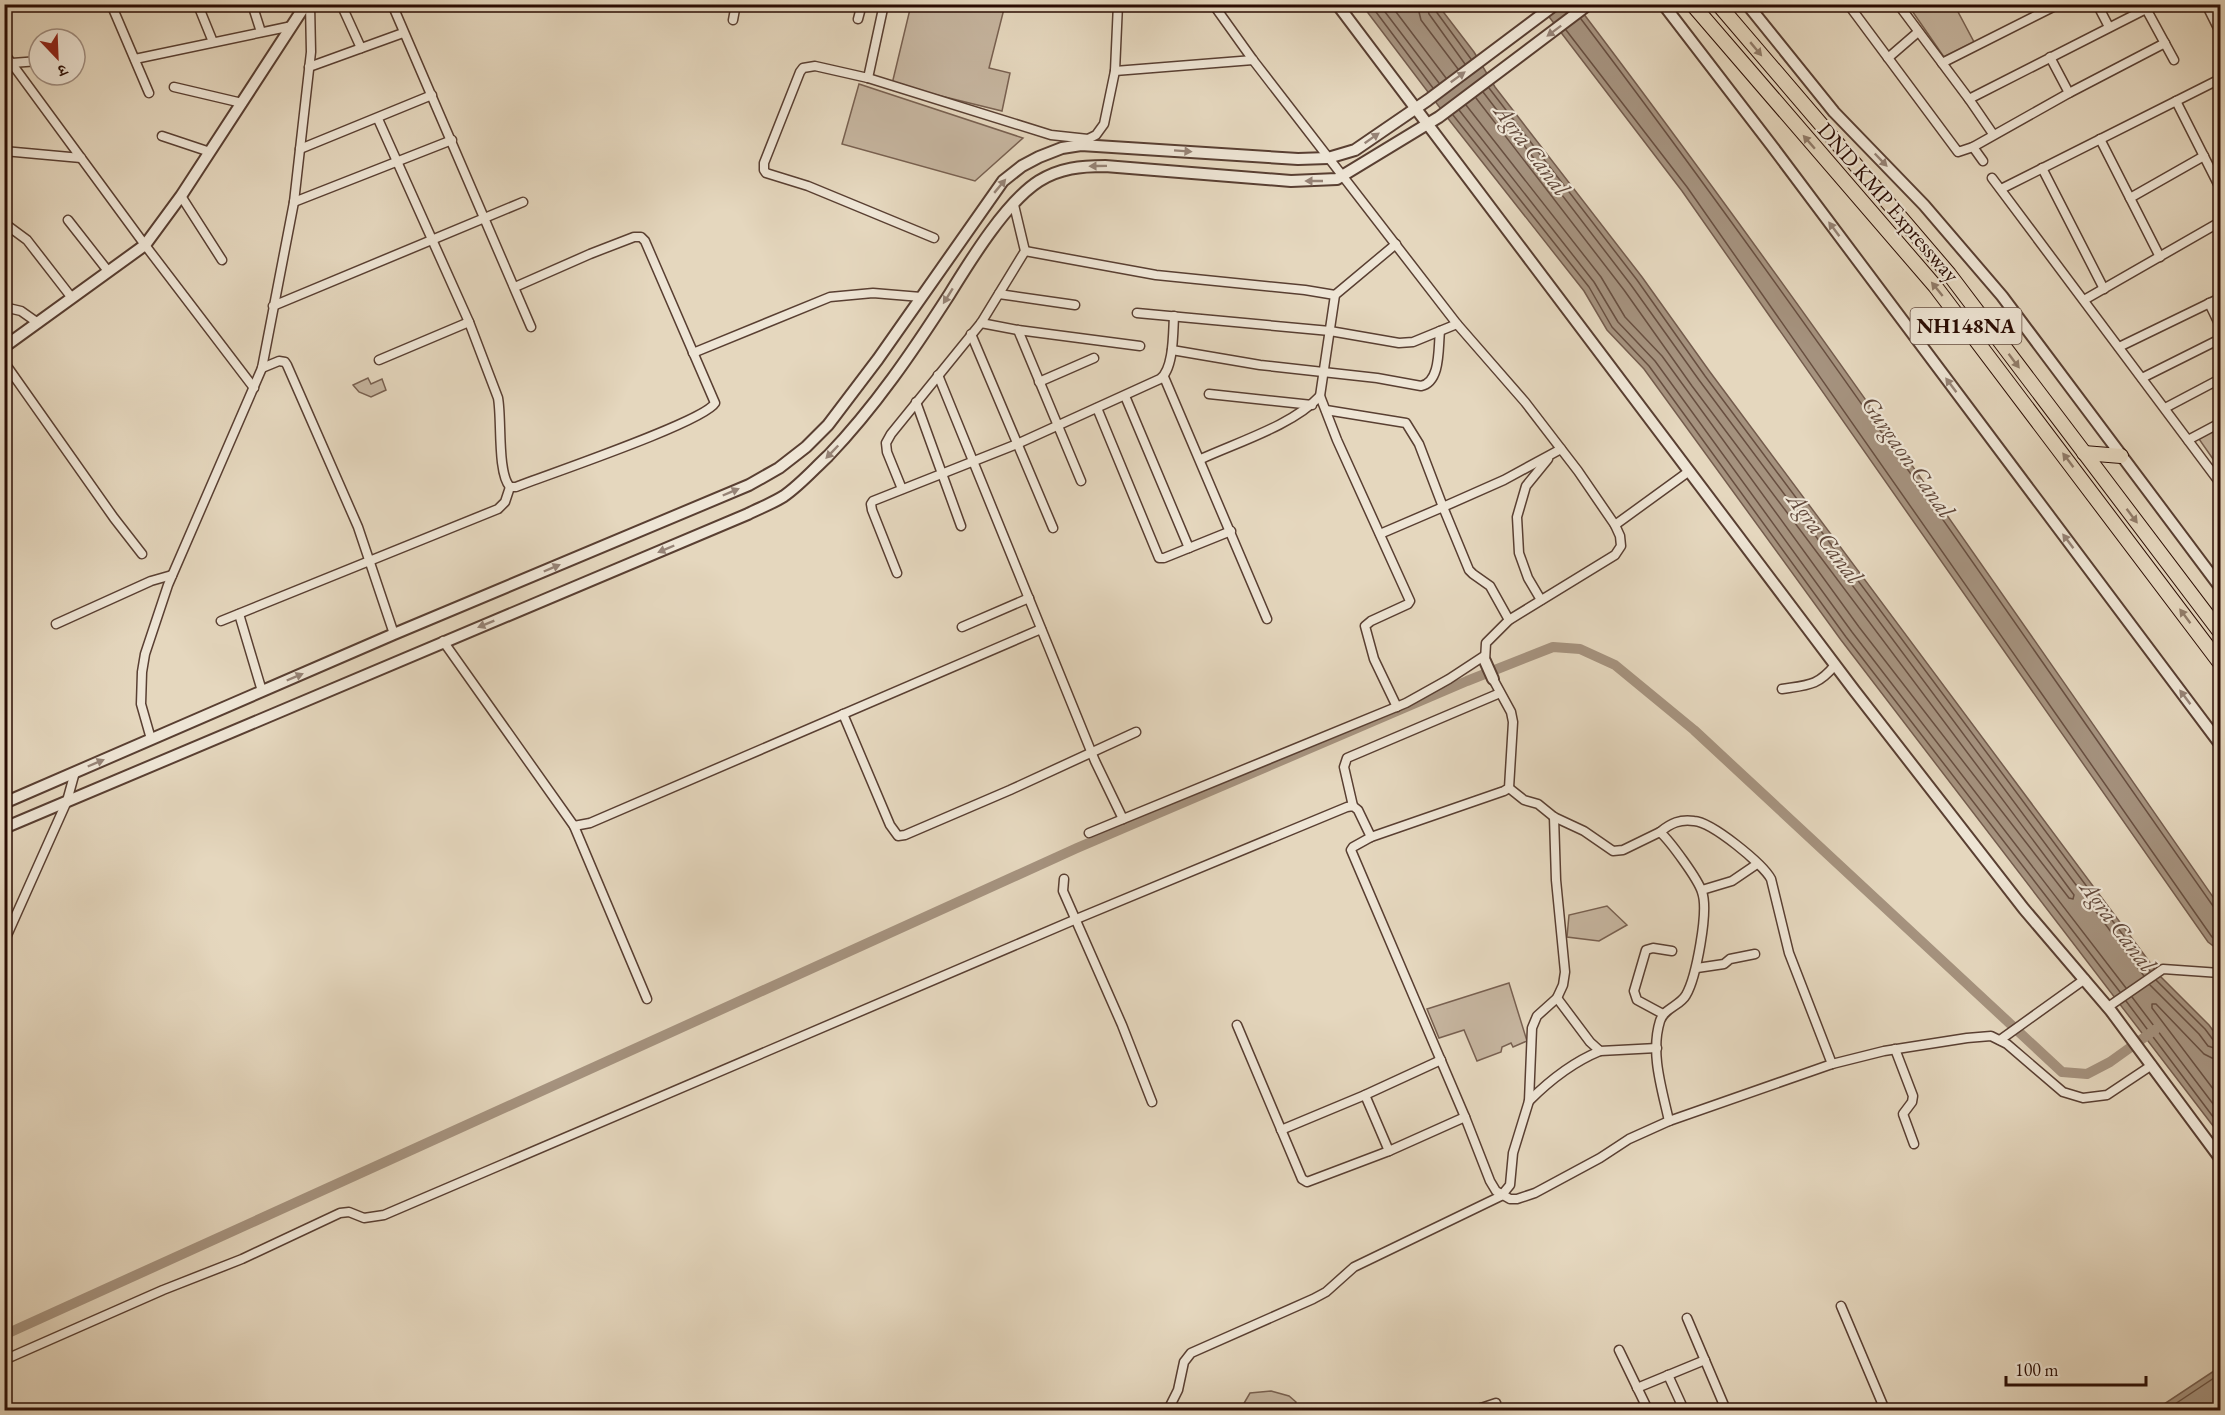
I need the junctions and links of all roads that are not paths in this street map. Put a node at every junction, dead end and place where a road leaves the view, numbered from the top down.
1 (111, 4) edge
2 (252, 4) edge
3 (308, 4) edge
4 (341, 4) edge
5 (392, 4) edge
6 (736, 4) edge
7 (862, 4) edge
8 (884, 4) edge
9 (1118, 4) edge
10 (1213, 4) edge
11 (1336, 4) edge
12 (1556, 4) edge
13 (1589, 4) edge
14 (1663, 4) edge
15 (1692, 4) edge
16 (1718, 4) edge
17 (1747, 4) edge
18 (1848, 4) edge
19 (1898, 4) edge
20 (2059, 4) edge
21 (2097, 4) edge
22 (2206, 4) edge
23 (2145, 7) edge
24 (200, 10) dead end
25 (858, 19) dead end
26 (732, 20) dead end
27 (292, 26) junction
28 (2109, 27) junction
29 (261, 32) junction
30 (1918, 32) junction
31 (2220, 32) edge
32 (403, 33) junction
33 (213, 42) junction
34 (2165, 43) junction
35 (361, 48) junction
36 (4, 53) edge
37 (1888, 57) junction
38 (2050, 57) junction
39 (135, 59) junction
40 (1252, 60) junction
41 (2174, 60) dead end
42 (27, 62) edge
43 (12, 63) junction
44 (1942, 63) junction
45 (309, 68) junction
46 (1116, 71) junction
47 (868, 78) junction
48 (2220, 79) edge
49 (174, 87) dead end
50 (149, 93) dead end
51 (2069, 93) junction
52 (432, 95) junction
53 (1970, 99) junction
54 (2176, 101) junction
55 (242, 103) junction
56 (1415, 109) junction
57 (378, 119) junction
58 (1428, 124) junction
59 (1993, 134) junction
60 (162, 136) dead end
61 (2100, 139) junction
62 (452, 140) junction
63 (1973, 147) junction
64 (300, 149) junction
65 (4, 151) edge
66 (210, 152) junction
67 (2204, 156) junction
68 (81, 158) junction
69 (1328, 158) junction
70 (397, 160) junction
71 (1983, 161) dead end
72 (2043, 168) junction
73 (1344, 176) junction
74 (1992, 178) dead end
75 (2220, 188) edge
76 (2001, 189) junction
77 (182, 196) junction
78 (2130, 198) junction
79 (294, 202) junction
80 (523, 202) dead end
81 (1014, 205) junction
82 (486, 219) junction
83 (68, 220) dead end
84 (2220, 222) edge
85 (4, 223) edge
86 (934, 238) dead end
87 (432, 241) junction
88 (1396, 244) junction
89 (145, 245) junction
90 (1025, 251) junction
91 (2160, 257) junction
92 (222, 260) dead end
93 (108, 272) junction
94 (515, 287) junction
95 (2104, 289) junction
96 (999, 294) junction
97 (1335, 295) junction
98 (921, 297) junction
99 (72, 298) junction
100 (2220, 298) edge
101 (2084, 300) junction
102 (2208, 303) junction
103 (1075, 305) dead end
104 (273, 306) junction
105 (4, 307) edge
106 (1137, 314) dead end
107 (1174, 316) junction
108 (469, 322) junction
109 (981, 322) junction
110 (38, 323) junction
111 (1457, 324) junction
112 (2220, 326) edge
113 (531, 327) dead end
114 (1018, 330) junction
115 (1330, 331) junction
116 (1440, 331) junction
117 (972, 334) junction
118 (2220, 339) edge
119 (1140, 346) dead end
120 (4, 347) edge
121 (2119, 347) junction
122 (1172, 350) junction
123 (693, 353) junction
124 (1094, 358) dead end
125 (379, 360) dead end
126 (4, 362) edge
127 (262, 368) junction
128 (1324, 372) junction
129 (938, 375) junction
130 (1164, 377) junction
131 (2142, 378) junction
132 (2220, 379) edge
133 (1039, 382) junction
134 (254, 388) junction
135 (1209, 394) dead end
136 (1125, 396) junction
137 (1320, 396) junction
138 (916, 402) junction
139 (1312, 405) junction
140 (1097, 408) junction
141 (2165, 408) junction
142 (1326, 410) junction
143 (2220, 423) edge
144 (1058, 426) junction
145 (2188, 440) junction
146 (1017, 444) junction
147 (1561, 448) junction
148 (1552, 453) junction
149 (2084, 453) junction
150 (2121, 456) junction
151 (1201, 459) junction
152 (974, 461) junction
153 (1688, 472) junction
154 (942, 474) junction
155 (1081, 481) dead end
156 (2220, 483) edge
157 (510, 487) junction
158 (902, 489) junction
159 (1443, 507) junction
160 (1615, 525) junction
161 (961, 526) dead end
162 (1053, 528) dead end
163 (1231, 531) junction
164 (1380, 534) junction
165 (1189, 548) junction
166 (142, 554) dead end
167 (369, 560) junction
168 (897, 573) dead end
169 (172, 575) junction
170 (2220, 587) edge
171 (1029, 598) junction
172 (1541, 600) junction
173 (239, 614) junction
174 (1267, 619) dead end
175 (1509, 620) junction
176 (221, 621) dead end
177 (57, 624) dead end
178 (962, 627) dead end
179 (1041, 629) junction
180 (2220, 632) edge
181 (394, 634) junction
182 (443, 641) junction
183 (1485, 658) junction
184 (2220, 663) edge
185 (1835, 664) junction
186 (1493, 679) joint
187 (1782, 689) dead end
188 (262, 691) junction
189 (1500, 693) junction
190 (1397, 707) junction
191 (843, 714) junction
192 (1136, 732) dead end
193 (151, 739) junction
194 (2220, 744) edge
195 (1091, 753) junction
196 (75, 772) junction
197 (1509, 788) junction
198 (67, 801) junction
199 (4, 803) edge
200 (1353, 806) junction
201 (1554, 818) junction
202 (1123, 819) junction
203 (574, 826) junction
204 (4, 828) edge
205 (1660, 832) junction
206 (1089, 833) dead end
207 (1371, 837) junction
208 (1757, 864) junction
209 (1064, 879) dead end
210 (1702, 890) junction
211 (1074, 920) junction
212 (4, 942) edge
213 (1672, 951) dead end
214 (1755, 954) dead end
215 (1697, 968) junction
216 (2220, 973) edge
217 (2085, 979) junction
218 (1557, 998) junction
219 (647, 999) dead end
220 (2108, 1007) junction
221 (1663, 1014) junction
222 (1237, 1025) dead end
223 (2000, 1040) junction
224 (1657, 1048) junction
225 (1895, 1049) junction
226 (1600, 1051) junction
227 (1441, 1060) junction
228 (1832, 1064) junction
229 (2152, 1065) junction
230 (1365, 1095) junction
231 (1528, 1101) junction
232 (1152, 1102) dead end
233 (1465, 1117) junction
234 (1669, 1121) junction
235 (1281, 1130) junction
236 (1914, 1144) dead end
237 (1389, 1150) junction
238 (2220, 1158) edge
239 (1502, 1196) junction
240 (1841, 1306) dead end
241 (1687, 1318) dead end
242 (1619, 1350) dead end
243 (4, 1360) edge
244 (1705, 1360) junction
245 (1668, 1374) junction
246 (1637, 1388) junction
247 (1496, 1403) dead end
248 (1168, 1410) edge
249 (1475, 1410) edge
250 (1647, 1410) edge
251 (1684, 1410) edge
252 (1726, 1410) edge
253 (1885, 1410) edge

1 - 39 street
2 - 29 street
3 - 27 street
3 - 45 street
4 - 35 street
5 - 32 street
6 - 26 street
7 - 25 street
8 - 47 street
9 - 46 street
10 - 40 street
11 - 56 street
56 -> 12 street
13 -> 58 street
194 -> 14 street
184 -> 15 highway, DND KMP Expressway / NH148NA
16 -> 149 highway, DND KMP Expressway / NH148NA
17 -> 150 street
18 - 37 street
19 - 30 street
20 - 44 street
21 - 28 street
22 - 31 street
23 - 28 street
23 - 34 street
24 - 33 street
27 - 29 street
27 - 55 street
28 - 38 street
29 - 33 street
30 - 37 street
30 - 44 street
32 - 35 street
32 - 52 street
33 - 39 street
34 - 41 street
34 - 51 street
35 - 45 street
36 - 43 street
37 - 63 street
38 - 51 street
38 - 53 street
39 - 50 street
40 - 46 street
40 - 69 street
42 - 43 street
43 - 68 street
44 - 53 street
45 - 64 street
46 - 47 street
47 - 86 street
48 - 54 street
49 - 55 street
51 - 59 street
52 - 57 street
52 - 62 street
53 - 59 street
54 - 61 street
54 - 67 street
55 - 66 street
56 - 58 street
69 -> 56 street
57 - 64 street
57 - 70 street
58 - 73 street
58 - 153 street
59 - 63 street
60 - 66 street
61 - 72 street
61 - 78 street
62 - 70 street
62 - 82 street
63 - 71 street
64 - 79 street
65 - 68 street
66 - 77 street
67 - 75 street
67 - 78 street
68 - 89 street
69 - 73 street
98 -> 69 street
70 - 79 street
70 - 87 street
72 - 76 street
72 - 95 street
73 -> 81 street
73 - 88 street
74 - 76 street
76 - 101 street
77 - 89 street
77 - 92 street
78 - 91 street
79 - 104 street
80 - 82 street
81 - 90 street
81 -> 182 street
82 - 87 street
82 - 94 street
83 - 93 street
84 - 91 street
85 - 99 street
87 - 104 street
87 - 108 street
88 - 97 street
88 - 111 street
89 - 93 street
89 - 134 street
90 - 96 street
90 - 97 street
91 - 95 street
93 - 99 street
94 - 113 street
94 - 123 street
95 - 101 street
96 - 103 street
96 - 109 street
97 - 115 street
98 - 123 street
181 -> 98 street
99 - 110 street
100 - 102 street
101 - 121 street
102 - 112 street
102 - 121 street
104 - 127 street
105 - 110 street
106 - 107 street
107 - 115 street
107 - 122 street
108 - 125 street
108 - 157 street
109 - 114 street
109 - 117 street
110 - 120 street
111 - 116 street
111 - 147 street
114 - 119 street
114 - 133 street
115 - 116 street
115 - 128 street
116 - 128 street
117 - 129 street
117 - 146 street
118 - 131 street
121 - 131 street
122 - 128 street
122 - 130 street
123 - 157 street
124 - 133 street
126 - 166 street
127 - 134 street
127 - 167 street
128 - 137 street
129 - 138 street
129 - 152 street
130 - 136 street
130 - 151 street
131 - 141 street
132 - 141 street
133 - 144 street
134 - 169 street
135 - 139 street
136 - 140 street
136 - 165 street
137 - 139 street
137 - 142 street
138 - 154 street
138 - 158 street
139 - 151 street
140 - 144 street
140 - 165 street
141 - 145 street
142 - 159 street
142 - 164 street
143 - 145 street
144 - 146 street
144 - 155 street
145 - 156 street
146 - 152 street
146 - 162 street
147 - 148 street
147 - 160 street
148 - 159 street
148 - 172 street
149 - 150 highway
149 -> 180 highway, DND KMP Expressway / NH148NA
150 - 170 street
151 - 163 street
152 - 154 street
152 - 171 street
153 - 160 street
153 - 185 street
154 - 158 street
154 - 161 street
157 - 167 street
158 - 168 street
159 - 164 street
159 - 175 street
160 - 172 street
163 - 165 street
163 - 174 street
164 - 190 street
167 - 173 street
167 - 181 street
169 - 177 street
169 - 193 street
171 - 178 street
171 - 179 street
172 - 175 street
173 - 176 street
173 - 188 street
175 - 183 street
179 - 191 street
179 - 195 street
188 -> 181 street
182 - 198 street
182 - 203 street
183 - 186 street
183 - 190 street
185 - 187 street
185 - 217 street
186 - 189 street
188 - 193 street
189 - 197 street
189 - 200 street
190 - 202 street
191 - 195 street
191 - 203 street
192 - 195 street
196 -> 193 street
195 - 202 street
196 - 198 street
196 - 199 street
197 - 201 street
197 - 207 street
198 - 204 street
198 - 212 street
200 - 207 street
200 - 211 street
201 - 205 street
201 - 218 street
202 - 206 street
203 - 219 street
205 - 208 street
205 - 210 street
207 - 227 street
208 - 210 street
208 - 228 street
209 - 211 street
210 - 215 street
211 - 232 street
211 - 243 street
213 - 221 street
214 - 215 street
215 - 221 street
216 - 220 street
217 - 220 street
217 - 223 street
218 - 226 street
218 - 231 street
220 - 229 street
221 - 224 street
222 - 235 street
223 - 225 street
223 - 229 street
224 - 226 street
224 - 234 street
225 - 228 street
225 - 236 street
226 - 231 street
227 - 230 street
227 - 233 street
228 - 234 street
229 - 238 street
230 - 235 street
230 - 237 street
231 - 239 street
233 - 237 street
233 - 239 street
234 - 239 street
235 - 237 street
239 - 248 street
240 - 253 street
241 - 244 street
242 - 246 street
244 - 245 street
244 - 252 street
245 - 246 street
245 - 251 street
246 - 250 street
247 - 249 street

